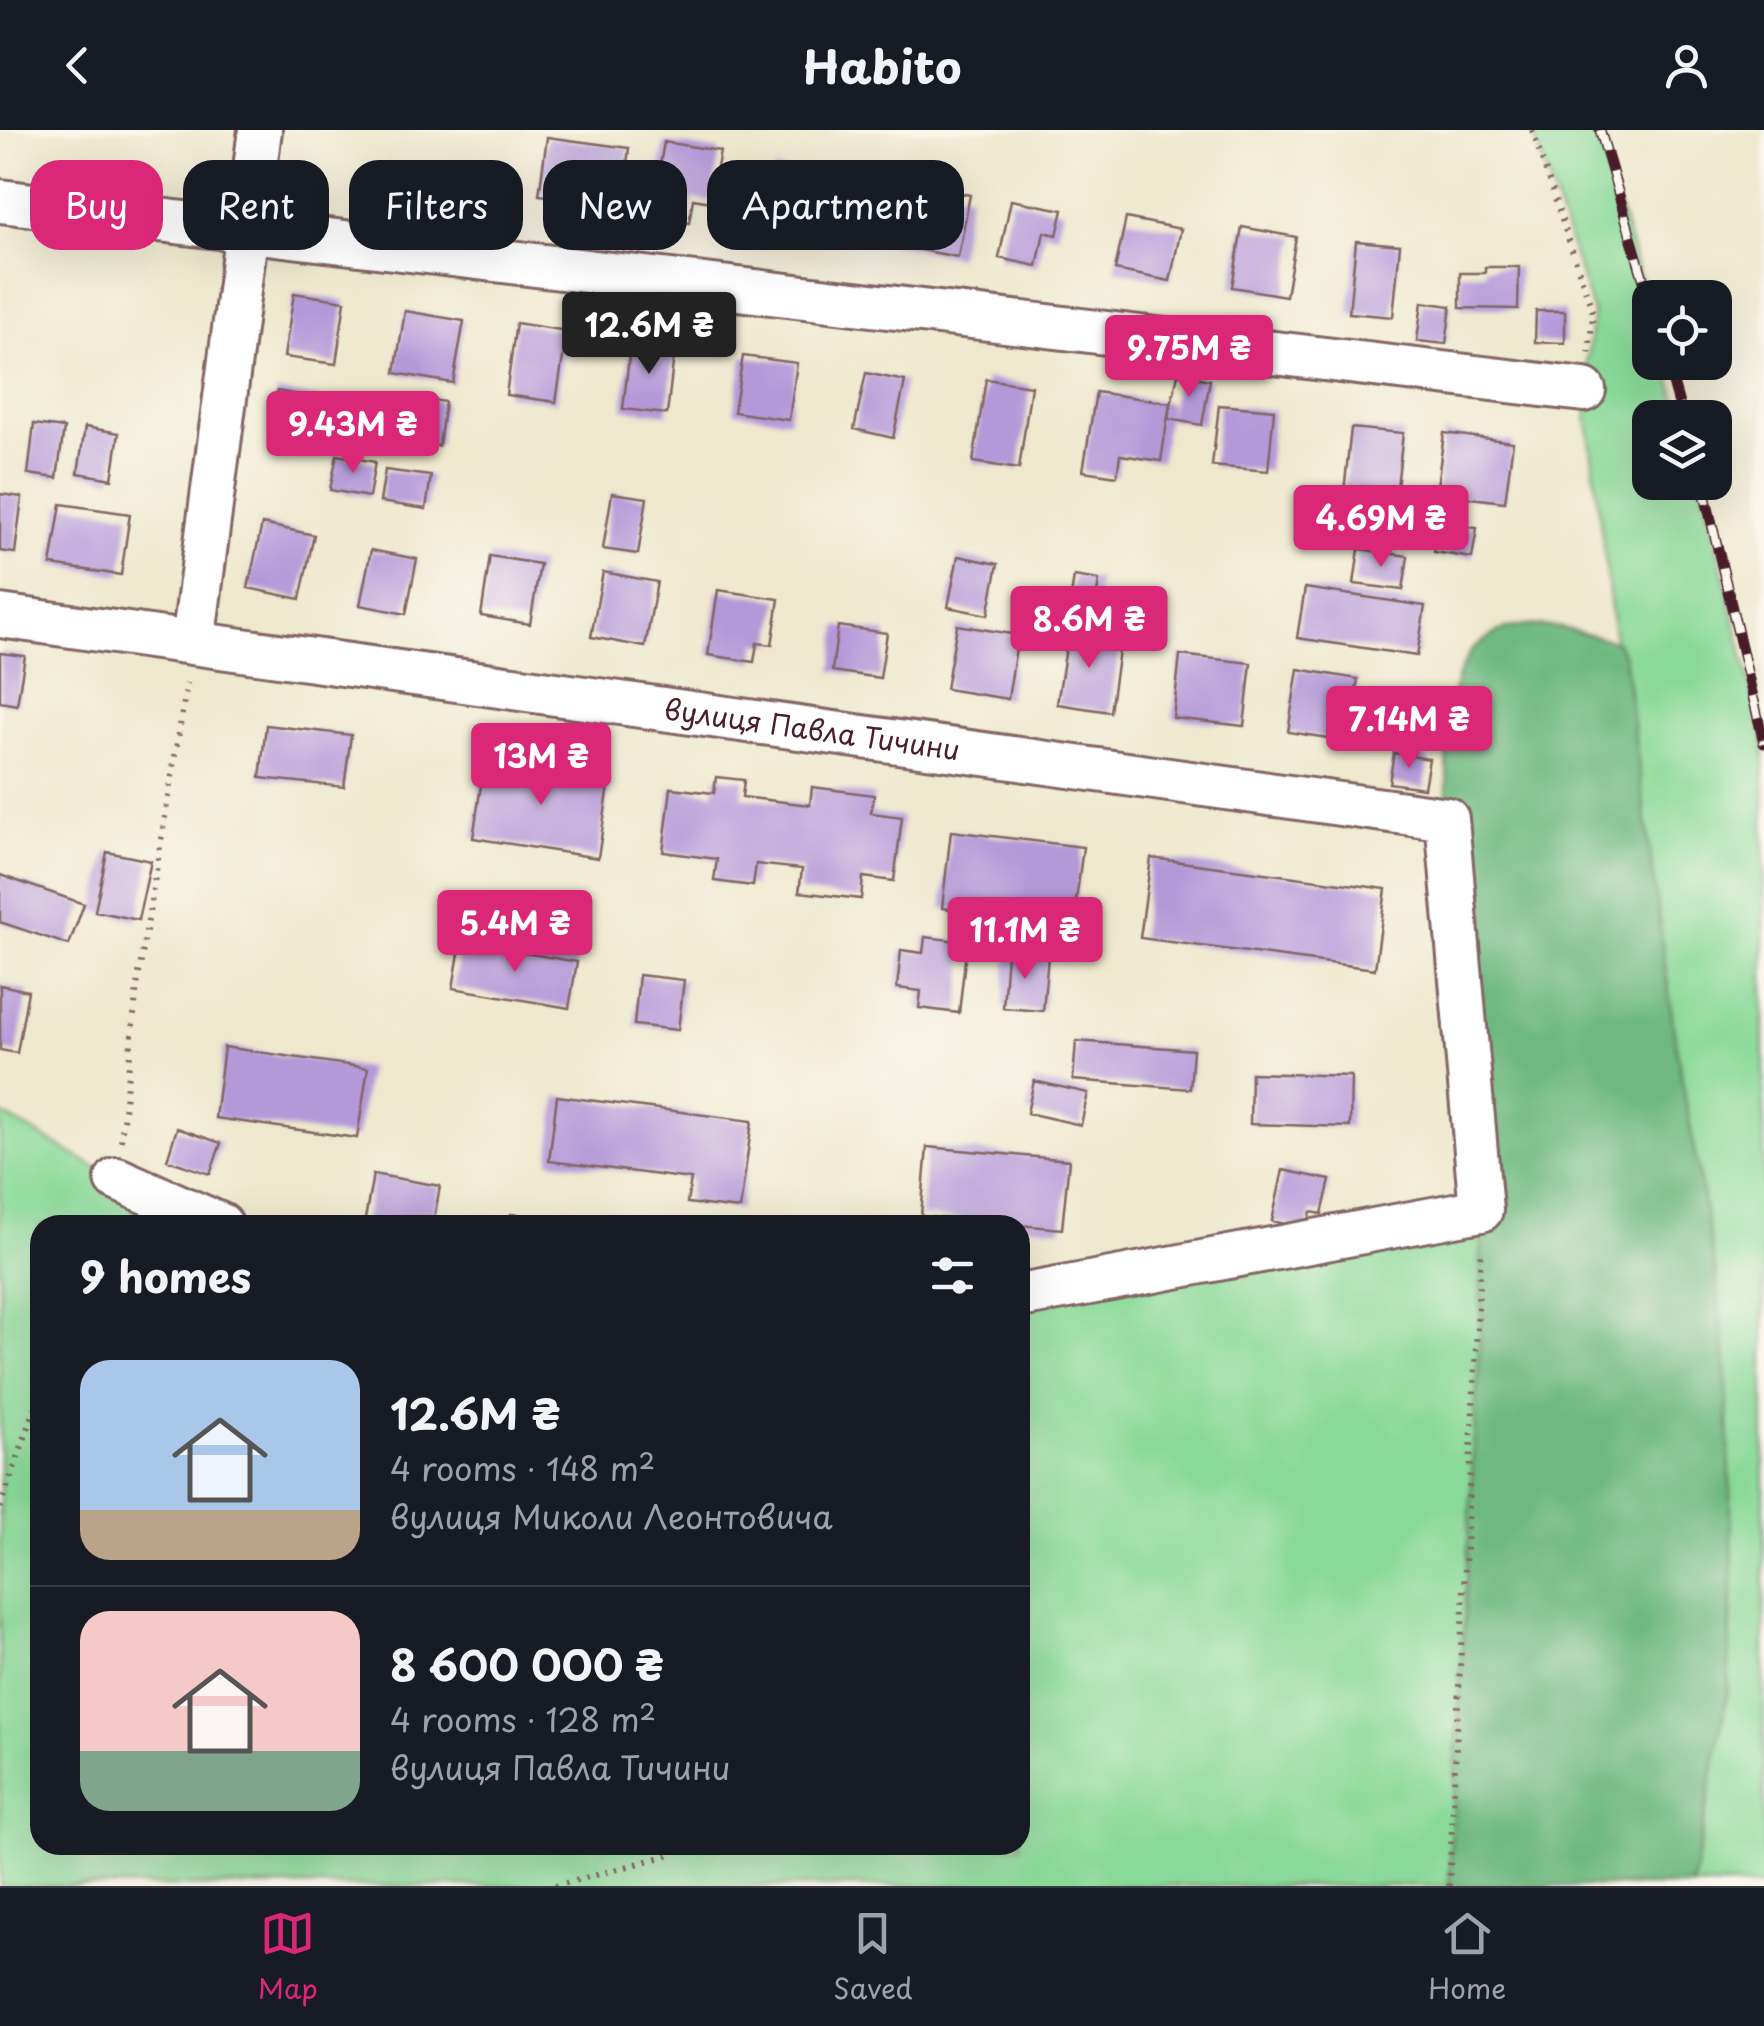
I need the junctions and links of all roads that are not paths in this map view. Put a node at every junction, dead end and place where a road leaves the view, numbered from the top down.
1 (260, 130) edge
2 (256, 160) edge
3 (0, 201) edge
4 (183, 224) edge
5 (329, 242) edge
6 (244, 250) edge
7 (1584, 390) road end
8 (0, 616) edge
9 (193, 643) junction
10 (117, 1180) road end
11 (198, 1215) edge
12 (1030, 1294) edge

1 - 2 street
3 - 4 street
5 - 7 street
6 - 9 street
8 - 9 street, вулиця Павла Тичини
9 - 12 street, вулиця Павла Тичини
10 - 11 street

